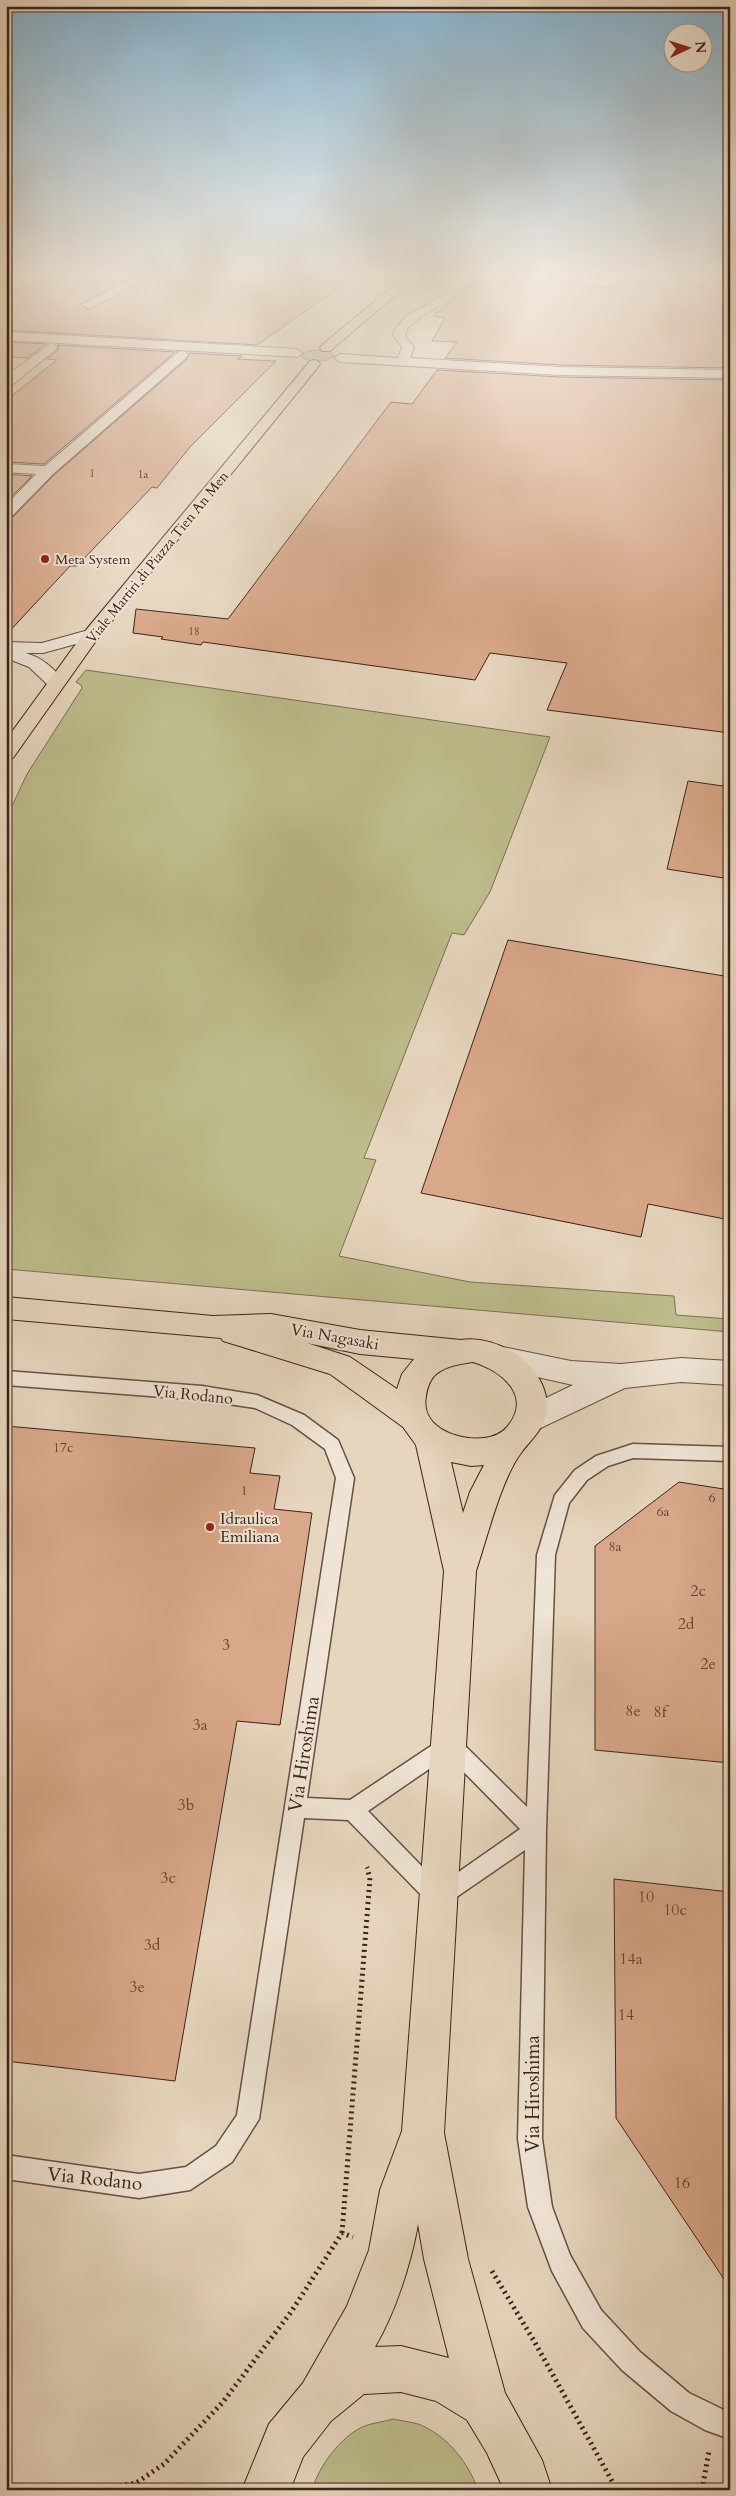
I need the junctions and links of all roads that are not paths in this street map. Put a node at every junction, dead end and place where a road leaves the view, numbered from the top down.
1 (139, 391) edge
2 (291, 391) edge
3 (6, 468) edge
4 (48, 471) junction
5 (6, 514) edge
6 (92, 634) junction
7 (6, 647) edge
8 (6, 652) edge
9 (56, 683) junction
10 (6, 754) edge
11 (6, 1308) edge
12 (213, 1327) junction
13 (457, 1351) junction
14 (503, 1359) junction
15 (730, 1373) edge
16 (621, 1376) junction
17 (6, 1378) edge
18 (421, 1428) junction
19 (520, 1431) junction
20 (730, 1454) edge
21 (346, 1478) joint
22 (460, 1571) junction
23 (449, 1744) junction
24 (295, 1806) junction
25 (353, 1810) junction
26 (536, 1830) junction
27 (439, 1899) junction
28 (248, 2119) joint
29 (423, 2133) junction
30 (6, 2167) edge
31 (484, 2403) junction
32 (314, 2404) junction
33 (722, 2423) edge
34 (265, 2488) edge
35 (528, 2490) edge

1 - 4 street
2 - 6 main road, Viale Martiri di Piazza Tien An Men
3 - 4 street
4 - 5 street
6 - 7 street
6 - 9 main road, Viale Martiri di Piazza Tien An Men
8 - 9 street
9 - 10 main road, Viale Martiri di Piazza Tien An Men
11 - 12 main road, Via Nagasaki
12 - 13 main road, Via Nagasaki
12 - 18 main road, Via Nagasaki
13 - 14 main road, Via Nagasaki
13 - 18 main road, Via Nagasaki
14 - 16 street, Via Nagasaki
14 - 19 main road, Via Nagasaki
15 - 16 street, Via Nagasaki
16 - 19 street, Via Nagasaki
17 - 21 lane, Via Rodano
18 - 19 main road, Via Nagasaki
18 - 22 main road
19 - 22 main road
20 - 26 lane, Via Hiroshima
21 - 24 lane, Via Hiroshima
22 - 23 main road
23 - 25 lane
23 - 26 lane
23 - 27 main road
24 - 25 lane
24 - 28 lane, Via Hiroshima
25 - 27 lane
26 - 27 lane
26 - 33 lane, Via Hiroshima
27 - 29 main road
28 - 30 lane, Via Rodano
29 - 31 main road
29 - 32 main road
31 - 32 main road
31 - 35 main road
32 - 34 main road

